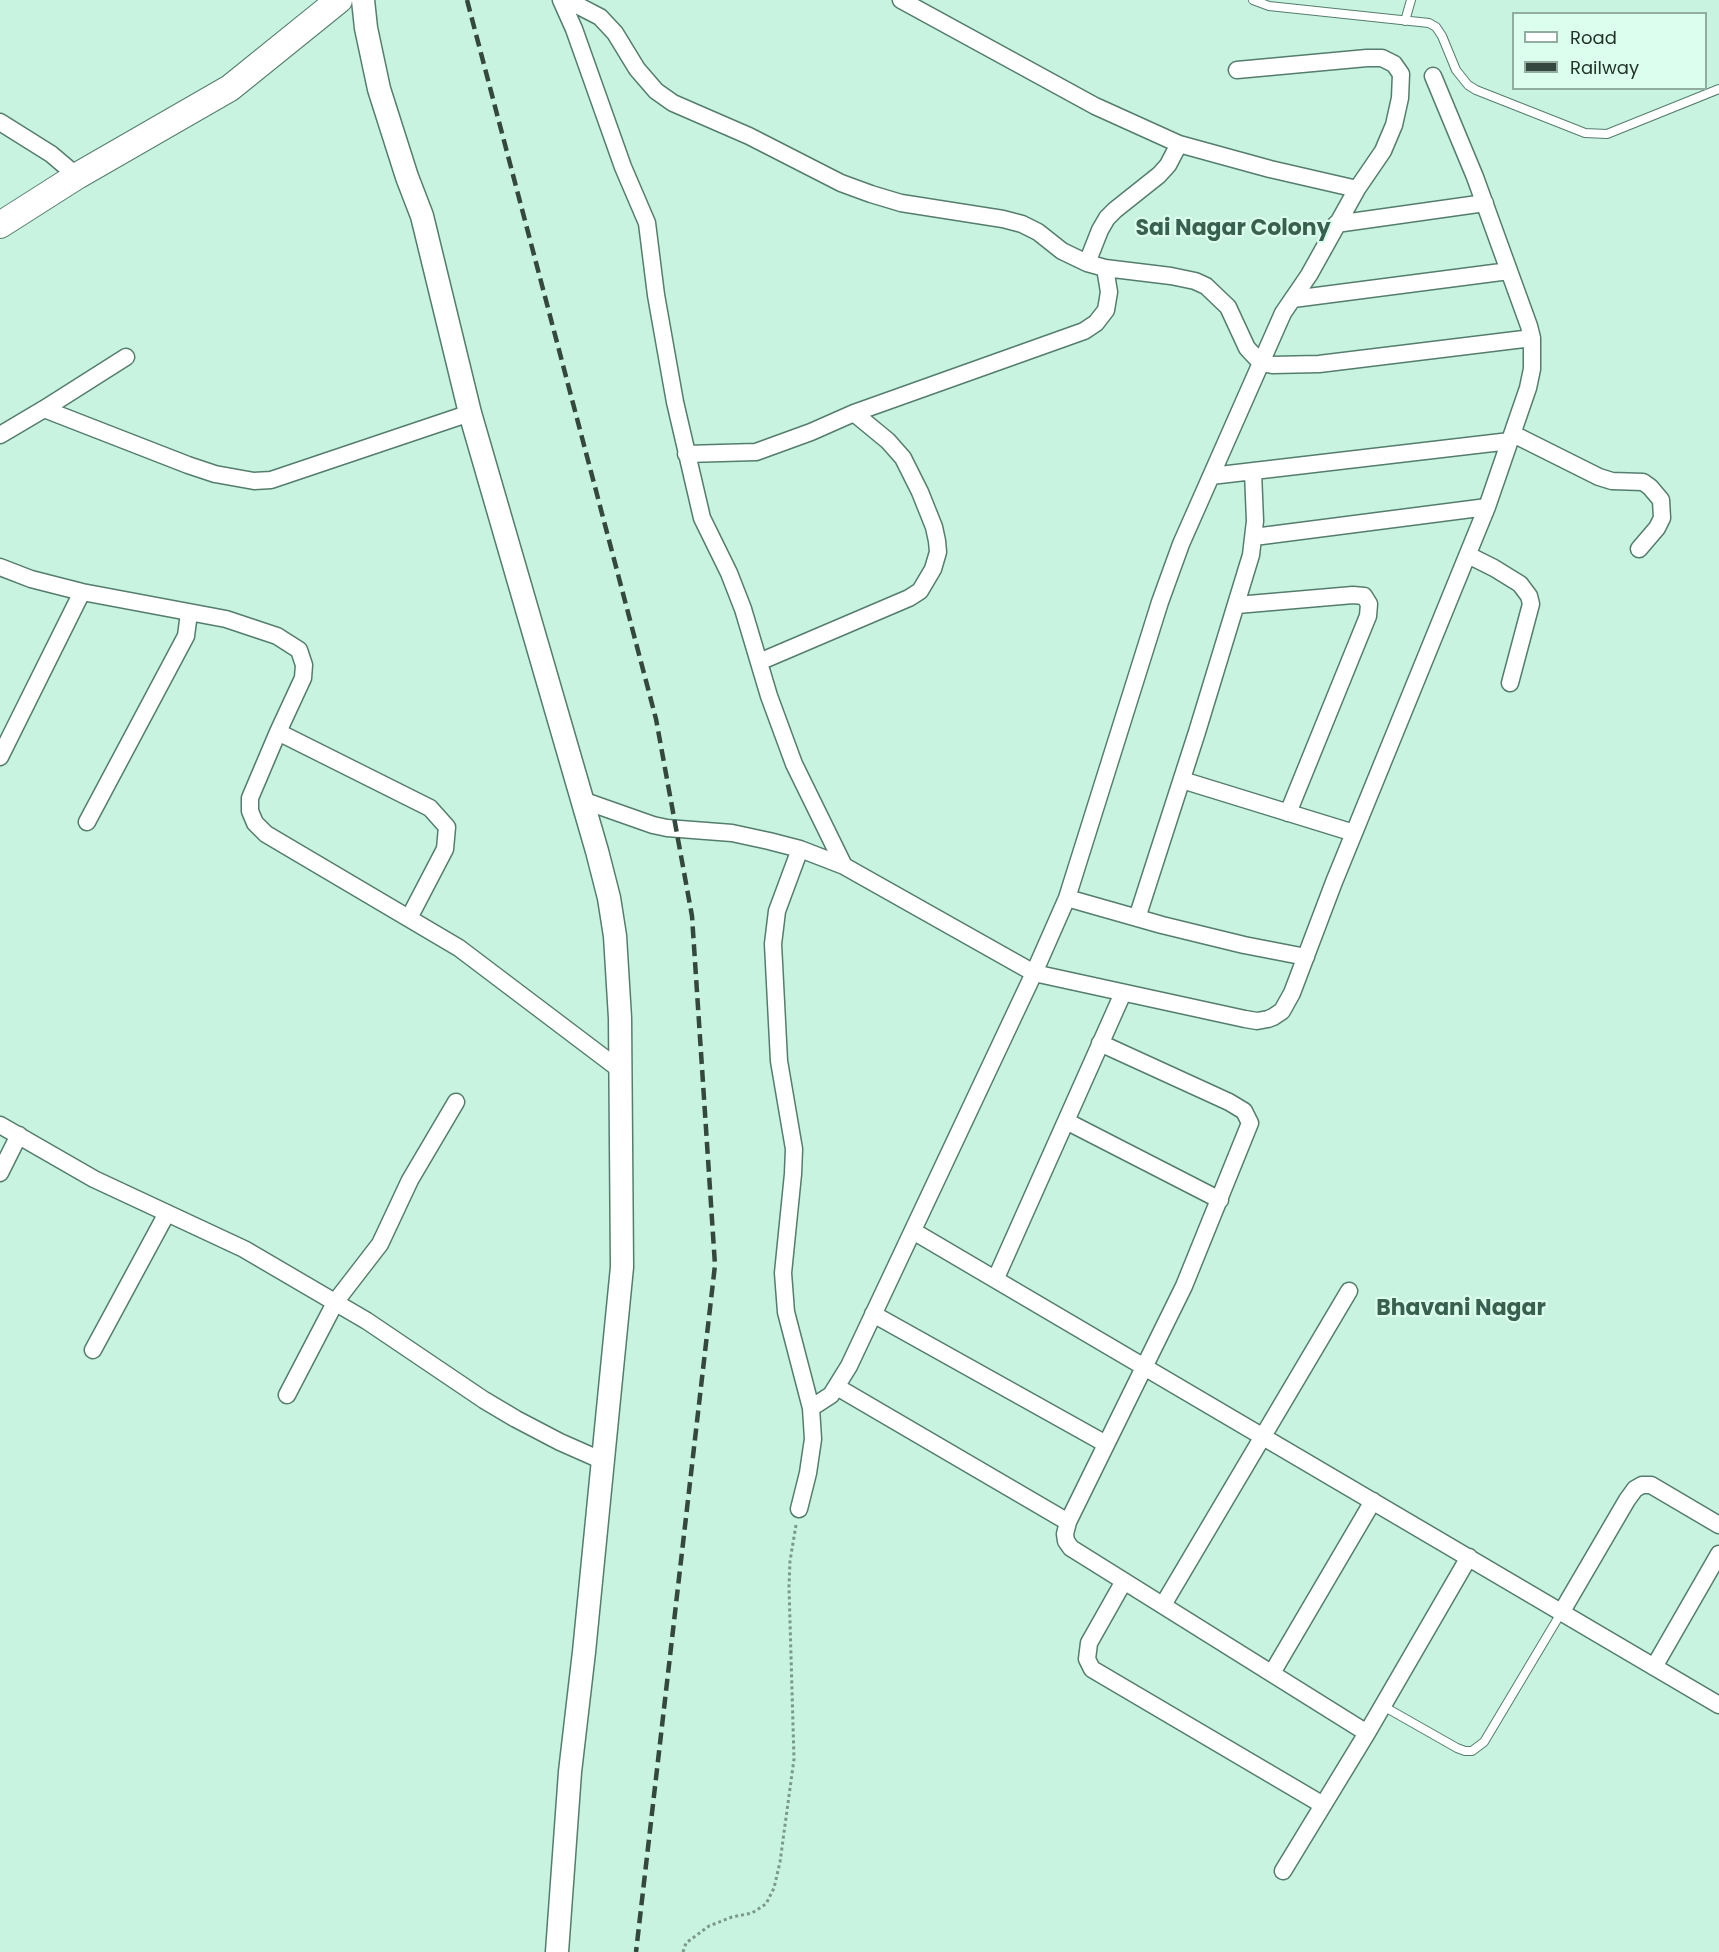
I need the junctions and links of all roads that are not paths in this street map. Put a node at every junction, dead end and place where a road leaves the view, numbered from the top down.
1 (339, 0) edge
2 (363, 0) edge
3 (561, 0) edge
4 (567, 0) edge
5 (901, 0) edge
6 (1253, 0) edge
7 (1411, 0) edge
8 (1405, 21) junction
9 (1237, 70) dead end
10 (1433, 76) dead end
11 (1719, 89) edge
12 (0, 122) edge
13 (1179, 144) junction
14 (77, 176) junction
15 (1358, 189) junction
16 (1485, 203) junction
17 (0, 225) edge
18 (1336, 225) junction
19 (1087, 263) junction
20 (1105, 268) junction
21 (1509, 271) junction
22 (1293, 299) junction
23 (1532, 338) junction
24 (126, 357) dead end
25 (1261, 363) junction
26 (45, 409) junction
27 (470, 413) junction
28 (854, 413) junction
29 (0, 435) edge
30 (1512, 438) junction
31 (686, 454) junction
32 (1252, 472) junction
33 (1211, 476) junction
34 (1487, 507) junction
35 (1254, 537) junction
36 (1639, 549) dead end
37 (1468, 555) junction
38 (0, 567) edge
39 (82, 592) junction
40 (1237, 605) junction
41 (189, 613) junction
42 (759, 662) junction
43 (1510, 683) dead end
44 (278, 732) junction
45 (0, 757) edge
46 (1182, 780) junction
47 (582, 800) junction
48 (1288, 813) junction
49 (87, 822) dead end
50 (1354, 833) junction
51 (800, 849) junction
52 (844, 866) junction
53 (1067, 898) junction
54 (409, 918) junction
55 (1137, 918) junction
56 (1306, 957) junction
57 (1034, 972) junction
58 (1123, 993) junction
59 (1100, 1043) junction
60 (619, 1069) junction
61 (456, 1102) dead end
62 (1066, 1121) junction
63 (0, 1125) edge
64 (19, 1136) junction
65 (0, 1173) edge
66 (1220, 1200) junction
67 (166, 1213) junction
68 (913, 1231) junction
69 (996, 1278) junction
70 (1349, 1291) dead end
71 (336, 1301) junction
72 (873, 1314) junction
73 (93, 1350) dead end
74 (1145, 1366) junction
75 (837, 1387) junction
76 (287, 1395) dead end
77 (811, 1408) junction
78 (1264, 1436) junction
79 (1107, 1444) junction
80 (603, 1461) junction
81 (1373, 1501) junction
82 (799, 1509) road end
83 (1068, 1522) junction
84 (1719, 1525) edge
85 (1719, 1554) edge
86 (1469, 1557) junction
87 (1124, 1581) junction
88 (1163, 1605) junction
89 (1561, 1613) junction
90 (1654, 1667) junction
91 (1272, 1673) junction
92 (1719, 1705) edge
93 (1383, 1706) junction
94 (1367, 1733) junction
95 (1323, 1805) junction
96 (1283, 1871) dead end
97 (557, 1952) edge

1 - 14 main road
2 - 27 street
3 - 31 street
4 - 19 street
5 - 13 street
6 - 8 lane
7 - 8 lane
8 - 11 lane
9 - 15 street
10 - 16 street
12 - 14 street
13 - 15 street
13 - 19 street
14 - 17 main road
15 - 18 street
16 - 18 street
16 - 21 street
18 - 22 street
19 - 20 street
20 - 25 street
20 - 28 street
21 - 22 street
21 - 23 street
22 - 25 street
23 - 25 street
23 - 30 street
24 - 26 street
25 - 33 street
26 - 27 street
26 - 29 street
27 - 47 street
28 - 31 street
28 - 42 street
30 - 32 street
30 - 34 street
30 - 36 street
31 - 42 street
32 - 33 street
32 - 35 street
33 - 53 street
34 - 35 street
34 - 37 street
35 - 40 street
37 - 43 street
37 - 50 street
38 - 39 street
39 - 41 street
39 - 45 street
40 - 46 street
40 - 48 street
41 - 44 street
41 - 49 street
42 - 52 street
44 - 54 street
44 - 54 street
46 - 48 street
46 - 55 street
47 - 51 street
47 - 60 street
48 - 50 street
50 - 56 street
51 - 52 street
51 - 77 street
52 - 57 street
53 - 55 street
53 - 57 street
54 - 60 street
55 - 56 street
56 - 58 street
57 - 58 street
57 - 68 street
58 - 59 street
59 - 62 street
59 - 66 street
60 - 80 street
61 - 71 street
62 - 66 street
62 - 69 street
63 - 64 street
64 - 65 street
64 - 67 street
66 - 74 street
67 - 71 street
67 - 73 street
68 - 69 street
68 - 72 street
69 - 74 street
70 - 78 street
71 - 76 street
71 - 80 street
72 - 75 street
72 - 79 street
74 - 78 street
74 - 79 street
75 - 77 street
75 - 83 street
77 - 82 street
78 - 81 street
78 - 88 street
79 - 83 street
80 - 97 street
81 - 86 street
81 - 91 street
83 - 87 street
84 - 89 street
85 - 90 street
86 - 89 street
86 - 93 street
87 - 88 street
87 - 95 street
88 - 91 street
89 - 90 street
89 - 93 lane
90 - 92 street
91 - 94 street
93 - 94 street
94 - 95 street
95 - 96 street

